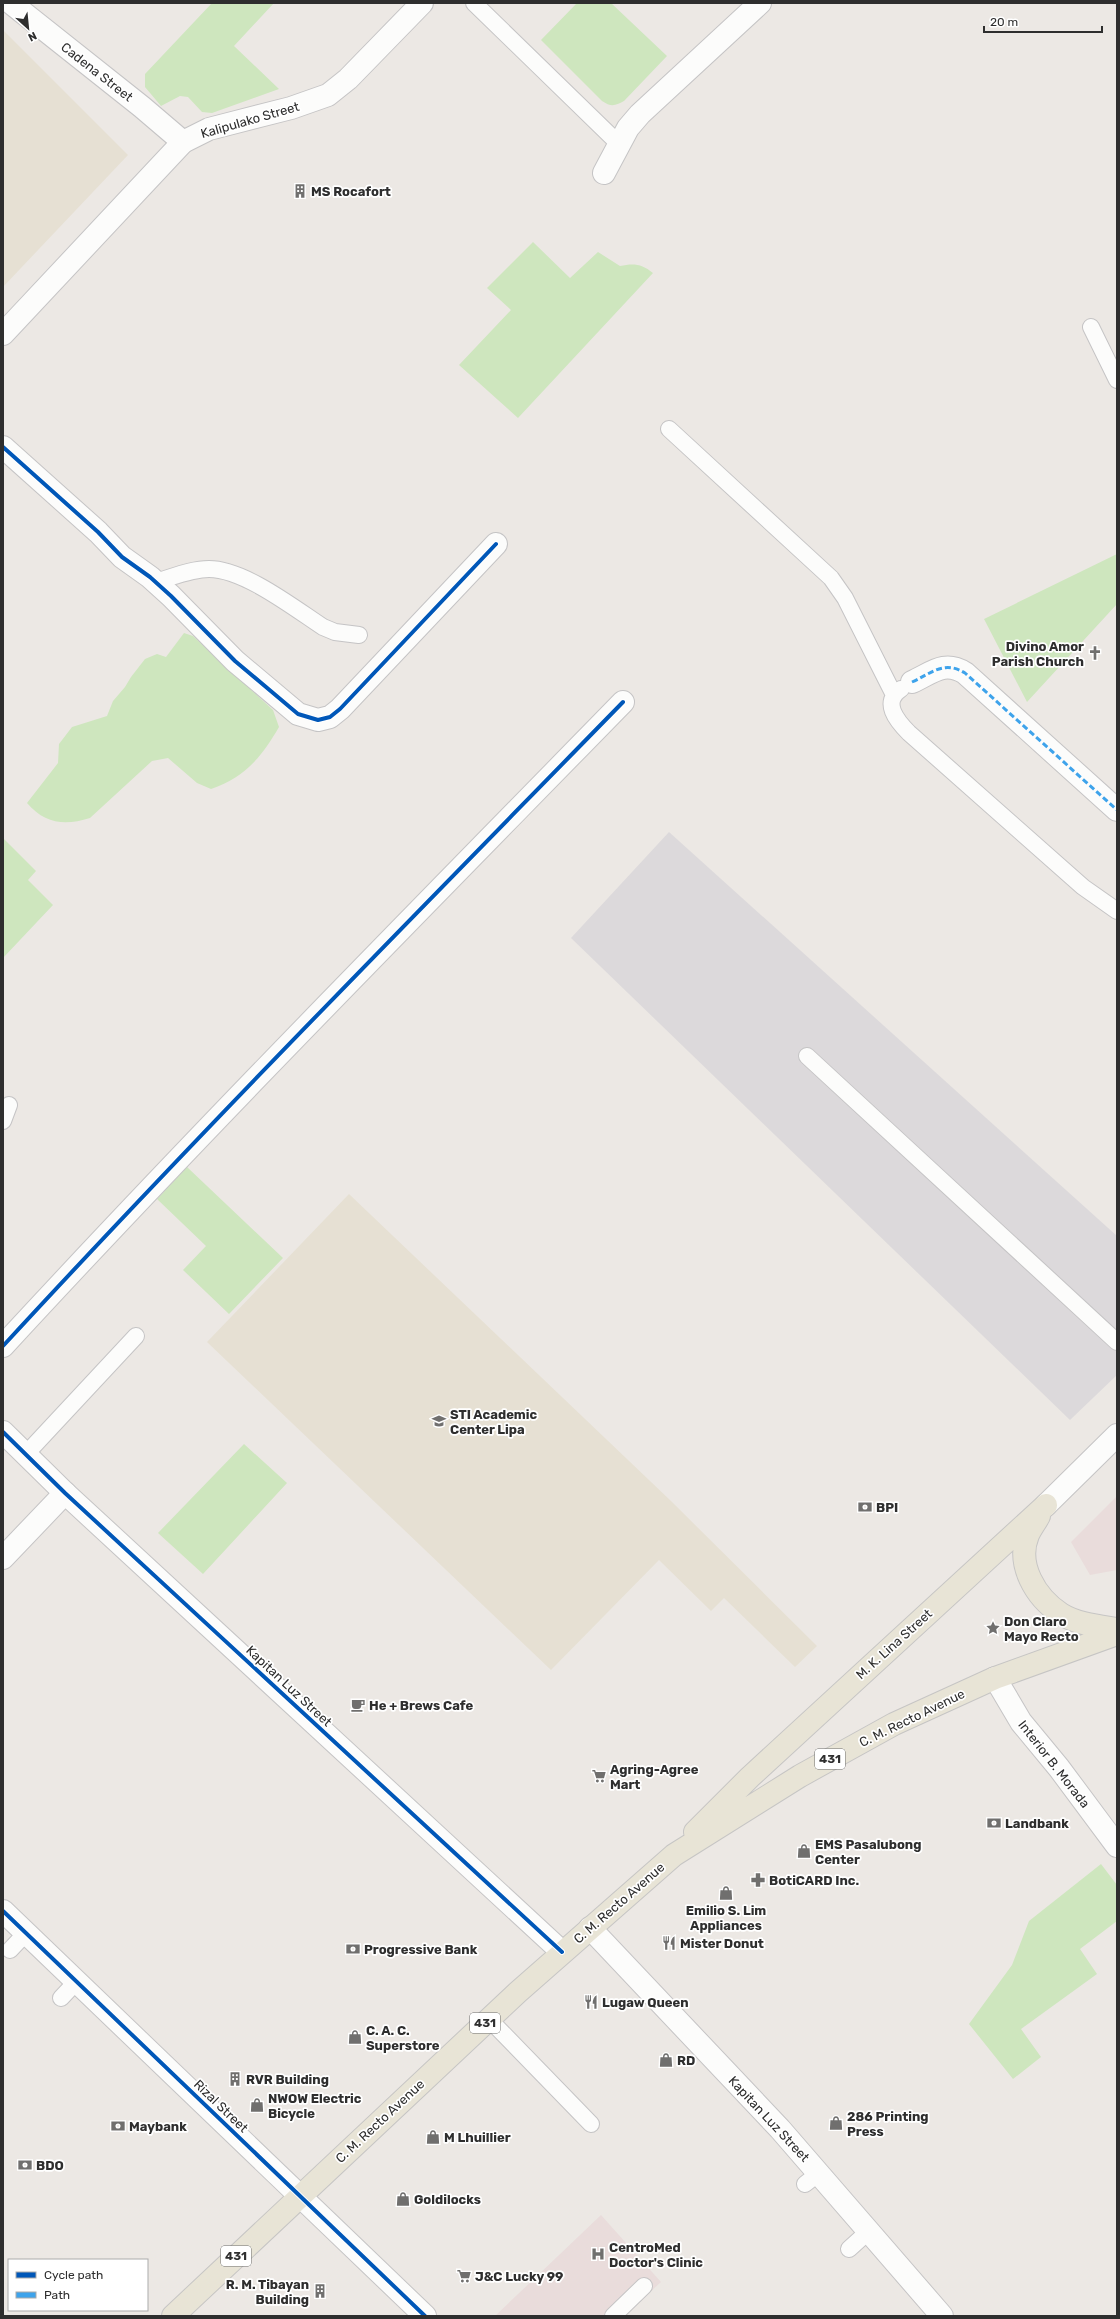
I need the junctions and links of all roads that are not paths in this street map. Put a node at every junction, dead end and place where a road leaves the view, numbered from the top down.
1 (11, 3) edge
2 (422, 3) edge
3 (474, 3) edge
4 (760, 3) edge
5 (183, 142) junction
6 (619, 144) junction
7 (604, 173) dead end
8 (1091, 326) dead end
9 (3, 334) edge
10 (1109, 348) edge
11 (1117, 380) edge
12 (669, 429) dead end
13 (3, 448) edge
14 (496, 544) dead end
15 (156, 582) junction
16 (359, 636) dead end
17 (912, 682) joint
18 (894, 695) junction
19 (623, 702) dead end
20 (1117, 810) edge
21 (1117, 911) edge
22 (806, 1056) dead end
23 (9, 1105) dead end
24 (3, 1122) edge
25 (136, 1336) dead end
26 (1117, 1342) edge
27 (3, 1346) edge
28 (3, 1432) edge
29 (1117, 1435) edge
30 (26, 1454) junction
31 (65, 1493) junction
32 (1046, 1505) junction
33 (3, 1558) edge
34 (1117, 1629) edge
35 (1117, 1634) edge
36 (996, 1678) junction
37 (1117, 1846) edge
38 (674, 1855) junction
39 (3, 1911) edge
40 (590, 1928) junction
41 (26, 1933) junction
42 (10, 1950) dead end
43 (562, 1952) junction
44 (77, 1982) junction
45 (61, 1998) dead end
46 (489, 2019) junction
47 (592, 2124) dead end
48 (300, 2196) junction
49 (870, 2230) junction
50 (848, 2249) dead end
51 (644, 2286) dead end
52 (172, 2316) edge
53 (424, 2316) edge
54 (613, 2316) edge
55 (942, 2316) edge

1 - 5 street, Cadena Street
2 - 5 street, Kalipulako Street
3 - 6 lane
4 - 6 street
5 - 9 street, Kalipulako Street
6 - 7 street
8 - 10 lane
10 - 11 lane
12 - 18 lane
13 - 15 street
14 - 15 street
15 - 16 lane
17 - 18 lane
17 - 20 street
18 - 21 lane
19 - 27 street
22 - 26 lane
23 - 24 lane
25 - 30 lane
28 - 30 street, Kapitan Luz Street
29 - 32 street, M. K. Lina Street
30 - 31 street, Kapitan Luz Street
31 - 33 street
31 - 43 street, Kapitan Luz Street
32 - 34 main road
32 - 38 main road, M. K. Lina Street
35 - 36 main road, 431
36 - 37 street, Interior B. Morada
36 - 38 main road, C. M. Recto Avenue / 431
38 - 40 main road, C. M. Recto Avenue / 431
39 - 41 street, Rizal Street
40 - 43 main road, C. M. Recto Avenue / 431
40 - 49 street, Kapitan Luz Street
41 - 42 lane
41 - 44 street, Rizal Street
43 - 46 main road, C. M. Recto Avenue / 431
44 - 45 lane
44 - 48 street, Rizal Street
46 - 47 lane
46 - 48 main road, C. M. Recto Avenue / 431
48 - 52 main road, C. M. Recto Avenue / 431
48 - 53 street, Rizal Street
49 - 50 lane
49 - 55 street, Kapitan Luz Street
51 - 54 lane

